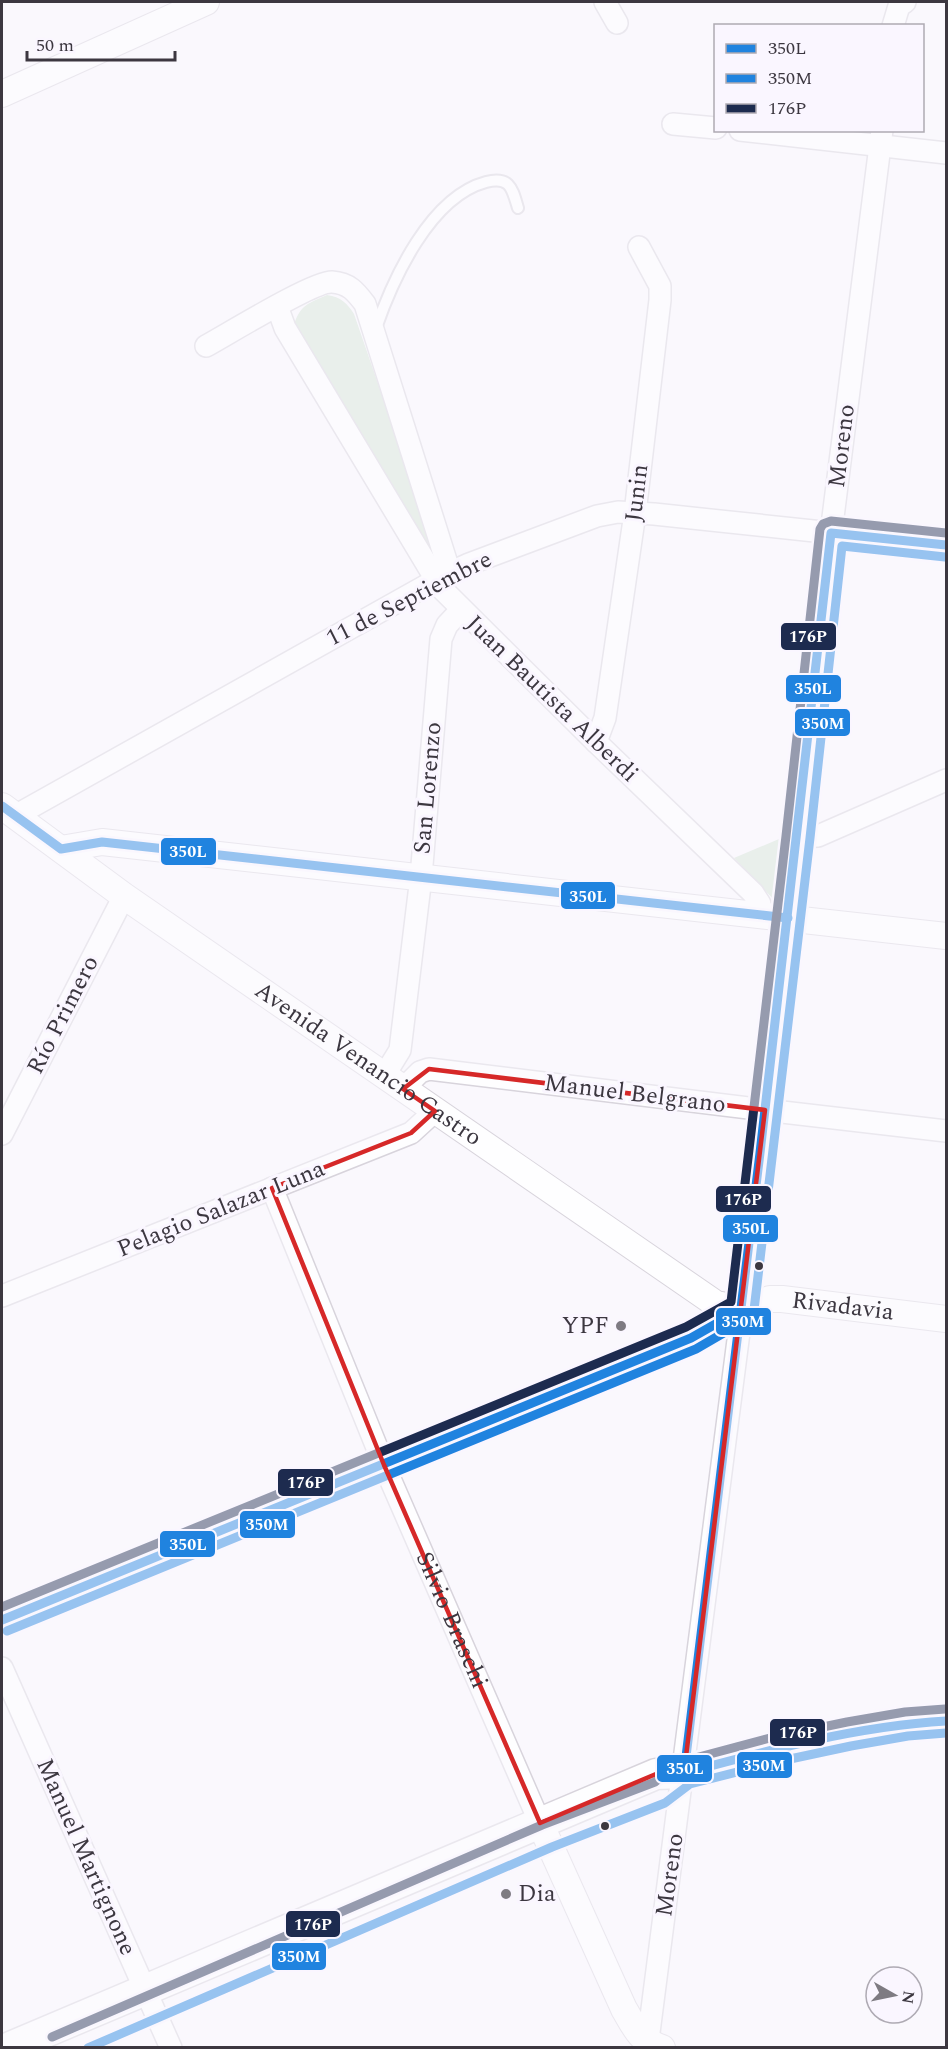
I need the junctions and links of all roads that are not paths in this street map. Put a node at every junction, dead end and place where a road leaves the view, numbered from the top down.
1 (206, 2) edge
2 (605, 2) edge
3 (617, 23) dead end
4 (2, 94) edge
5 (673, 124) dead end
6 (714, 128) edge
7 (775, 132) edge
8 (881, 138) edge
9 (946, 153) edge
10 (518, 208) dead end
11 (639, 247) dead end
12 (277, 306) junction
13 (374, 334) junction
14 (207, 346) dead end
15 (634, 513) junction
16 (831, 533) junction
17 (946, 545) edge
18 (443, 577) junction
19 (461, 610) junction
20 (596, 742) junction
21 (946, 780) edge
22 (8, 811) edge
23 (798, 837) junction
24 (61, 849) junction
25 (421, 877) junction
26 (124, 896) junction
27 (760, 915) junction
28 (788, 918) junction
29 (946, 936) edge
30 (394, 1082) junction
31 (765, 1110) junction
32 (435, 1111) junction
33 (946, 1131) edge
34 (2, 1134) edge
35 (272, 1188) junction
36 (2, 1296) edge
37 (742, 1309) junction
38 (946, 1319) edge
39 (384, 1465) junction
40 (2, 1620) edge
41 (2, 1668) edge
42 (946, 1721) edge
43 (684, 1773) junction
44 (543, 1829) junction
45 (149, 1998) junction
46 (652, 2046) edge
47 (8, 2048) edge
48 (57, 2048) edge
49 (171, 2048) edge

1 - 4 street
2 - 3 street
5 - 6 street
7 - 8 street
8 - 9 street
8 - 16 street, Moreno
10 - 13 lane
11 - 15 street, Junin
12 - 13 street, Juan Bautista Alberdi
12 - 14 street
12 - 18 street, Juan Bautista Alberdi
13 - 18 street, Juan Bautista Alberdi
15 - 16 street, 11 de Septiembre
15 - 18 street, 11 de Septiembre
15 - 20 street, Junin
16 - 17 street, 11 de Septiembre
16 - 23 street, Moreno
18 - 19 street, Juan Bautista Alberdi
18 - 22 street, 11 de Septiembre
19 - 20 street, Juan Bautista Alberdi
19 - 25 street, San Lorenzo
20 - 27 street, Juan Bautista Alberdi
21 - 23 street
22 - 24 street, Avenida Venancio Castro
23 - 28 street, Moreno
24 - 25 street
24 - 26 street, Avenida Venancio Castro
25 - 27 street
25 - 30 street, San Lorenzo
26 - 30 street, Avenida Venancio Castro
26 - 34 street, Río Primero
27 - 28 street
28 - 29 street
28 - 31 street, Moreno
30 - 31 street, Manuel Belgrano
30 - 32 street, Avenida Venancio Castro
31 - 33 street, Manuel Belgrano
31 - 37 street, Moreno
32 - 35 street, Pelagio Salazar Luna
32 - 37 street, Avenida Venancio Castro
35 - 36 street, Pelagio Salazar Luna
35 - 39 street, Silvio Braschi
37 - 38 street, Rivadavia
37 - 39 street
37 - 43 street, Moreno
39 - 40 street
39 - 44 street, Silvio Braschi
41 - 45 street, Manuel Martignone
42 - 43 main road
43 - 44 main road
43 - 46 street, Moreno
44 - 45 main road
44 - 46 street, Silvio Braschi
45 - 47 main road
45 - 48 main road
45 - 49 street, Manuel Martignone

